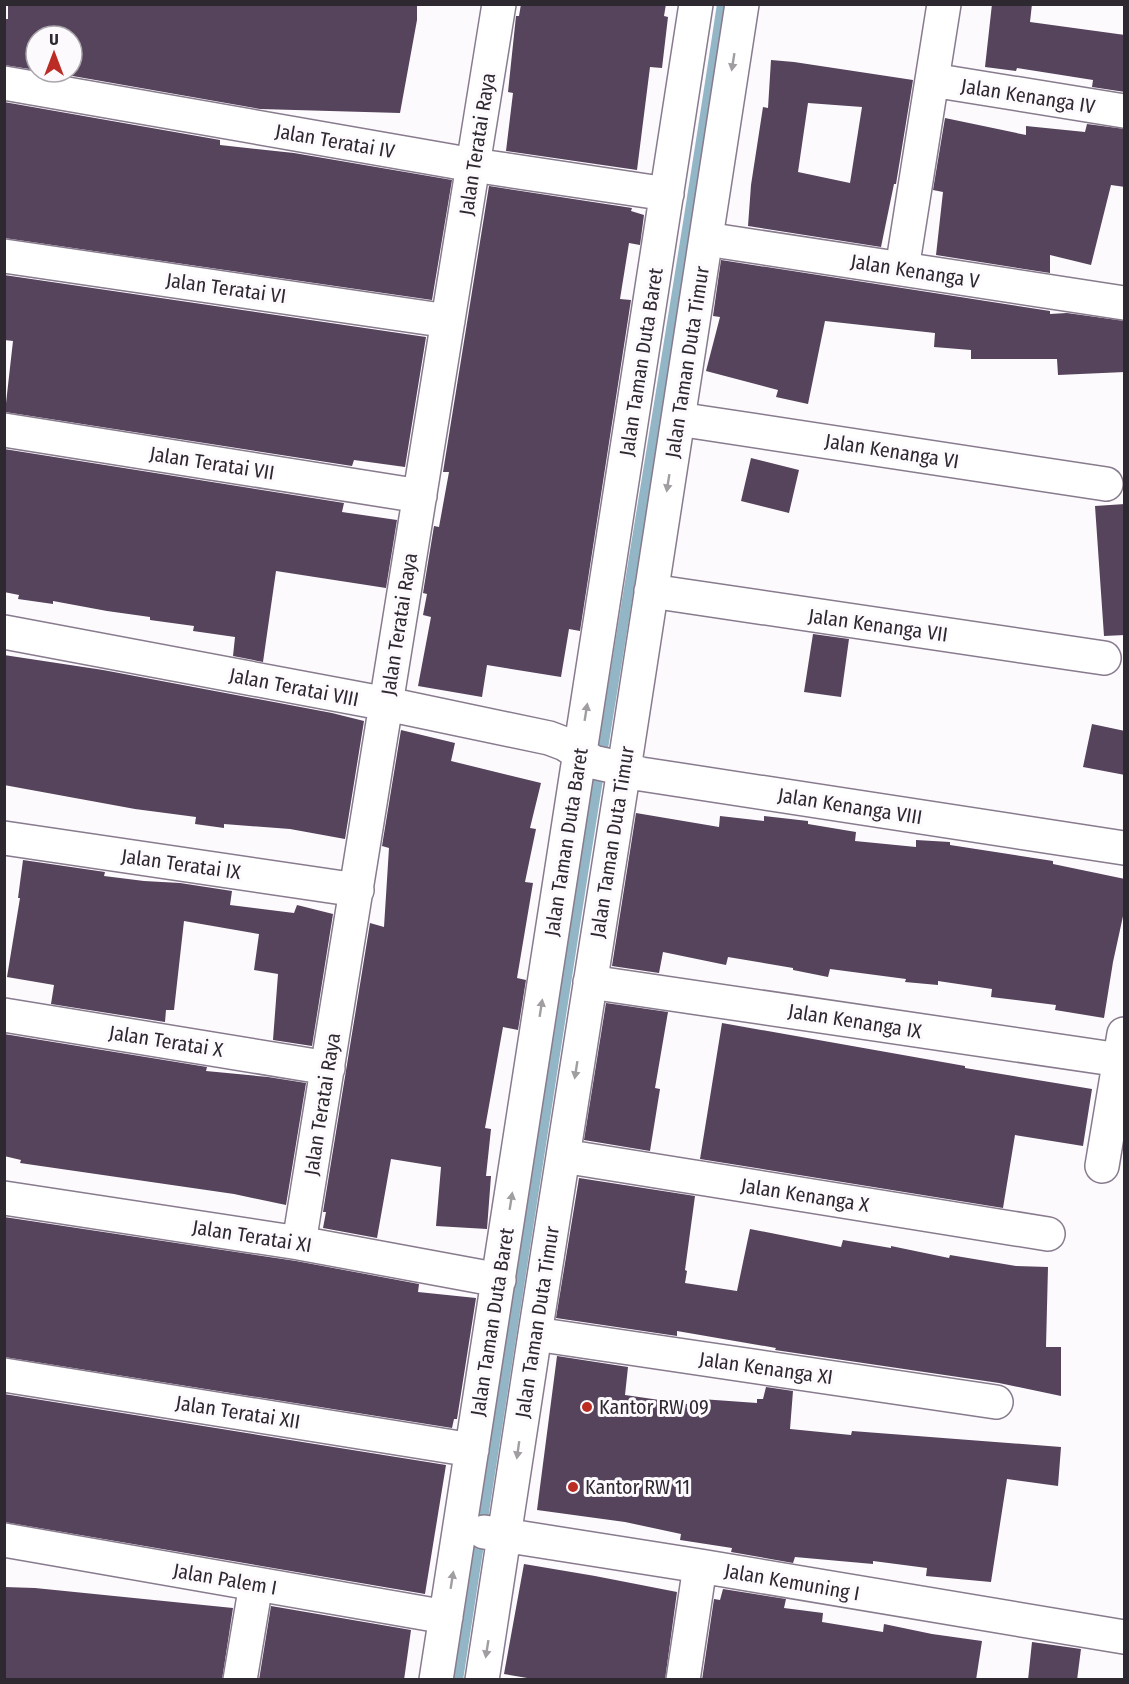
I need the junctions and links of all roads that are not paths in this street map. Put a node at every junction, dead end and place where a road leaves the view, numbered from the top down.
1 (499, 4) edge
2 (696, 4) edge
3 (742, 4) edge
4 (944, 4) edge
5 (932, 80) junction
6 (4, 83) edge
7 (1125, 111) edge
8 (473, 165) junction
9 (667, 194) junction
10 (706, 239) junction
11 (4, 256) edge
12 (902, 269) junction
13 (1125, 303) edge
14 (448, 321) junction
15 (678, 418) junction
16 (4, 430) edge
17 (1106, 484) dead end
18 (420, 496) junction
19 (651, 591) junction
20 (4, 632) edge
21 (1104, 658) dead end
22 (387, 705) junction
23 (603, 763) junction
24 (4, 838) edge
25 (1125, 848) edge
26 (357, 890) junction
27 (590, 982) junction
28 (4, 1015) edge
29 (1122, 1047) edge
30 (328, 1068) junction
31 (563, 1156) junction
32 (1102, 1166) dead end
33 (4, 1198) edge
34 (1047, 1234) dead end
35 (299, 1243) junction
36 (499, 1280) junction
37 (535, 1334) junction
38 (4, 1375) edge
39 (996, 1402) dead end
40 (472, 1450) junction
41 (485, 1532) junction
42 (4, 1540) edge
43 (700, 1566) junction
44 (256, 1584) junction
45 (446, 1617) junction
46 (1125, 1637) edge
47 (240, 1680) edge
48 (436, 1680) edge
49 (482, 1680) edge
50 (683, 1680) edge

1 - 8 street, Jalan Teratai Raya
2 - 9 street, Jalan Taman Duta Baret
3 -> 10 street, Jalan Taman Duta Timur
4 - 5 street
5 - 7 street, Jalan Kenanga IV
5 - 12 street
6 - 8 street, Jalan Teratai IV
8 - 9 street, Jalan Teratai IV
8 - 14 street, Jalan Teratai Raya
23 -> 9 street, Jalan Taman Duta Baret
10 - 12 street, Jalan Kenanga V
10 - 15 street, Jalan Taman Duta Timur
11 - 14 street, Jalan Teratai VI
12 - 13 street, Jalan Kenanga V
14 - 18 street, Jalan Teratai Raya
15 - 17 street, Jalan Kenanga VI
15 -> 19 street, Jalan Taman Duta Timur
16 - 18 street, Jalan Teratai VII
18 - 22 street, Jalan Teratai Raya
19 - 21 street, Jalan Kenanga VII
19 - 23 street, Jalan Taman Duta Timur
20 - 22 street, Jalan Teratai VIII
22 - 23 street, Jalan Teratai VIII
22 - 26 street, Jalan Teratai Raya
23 - 25 street, Jalan Kenanga VIII
23 - 27 street, Jalan Taman Duta Timur
36 -> 23 street, Jalan Taman Duta Baret
24 - 26 street, Jalan Teratai IX
26 - 30 street, Jalan Teratai Raya
27 - 29 street, Jalan Kenanga IX
27 -> 31 street, Jalan Taman Duta Timur
28 - 30 street, Jalan Teratai X
29 - 32 street
30 - 35 street, Jalan Teratai Raya
31 - 34 street, Jalan Kenanga X
31 - 37 street, Jalan Taman Duta Timur
33 - 35 street, Jalan Teratai XI
35 - 36 street, Jalan Teratai XI
36 - 40 street, Jalan Taman Duta Baret
37 - 39 street, Jalan Kenanga XI
37 -> 41 street, Jalan Taman Duta Timur
38 - 40 street, Jalan Teratai XII
40 - 41 street, Jalan Taman Duta Baret
41 - 43 street, Jalan Kemuning I
45 -> 41 street, Jalan Taman Duta Baret
41 -> 49 street, Jalan Taman Duta Timur
42 - 44 street, Jalan Palem I
43 - 46 street, Jalan Kemuning I
43 - 50 street
44 - 45 street, Jalan Palem I
44 - 47 street
45 - 48 street, Jalan Taman Duta Baret

